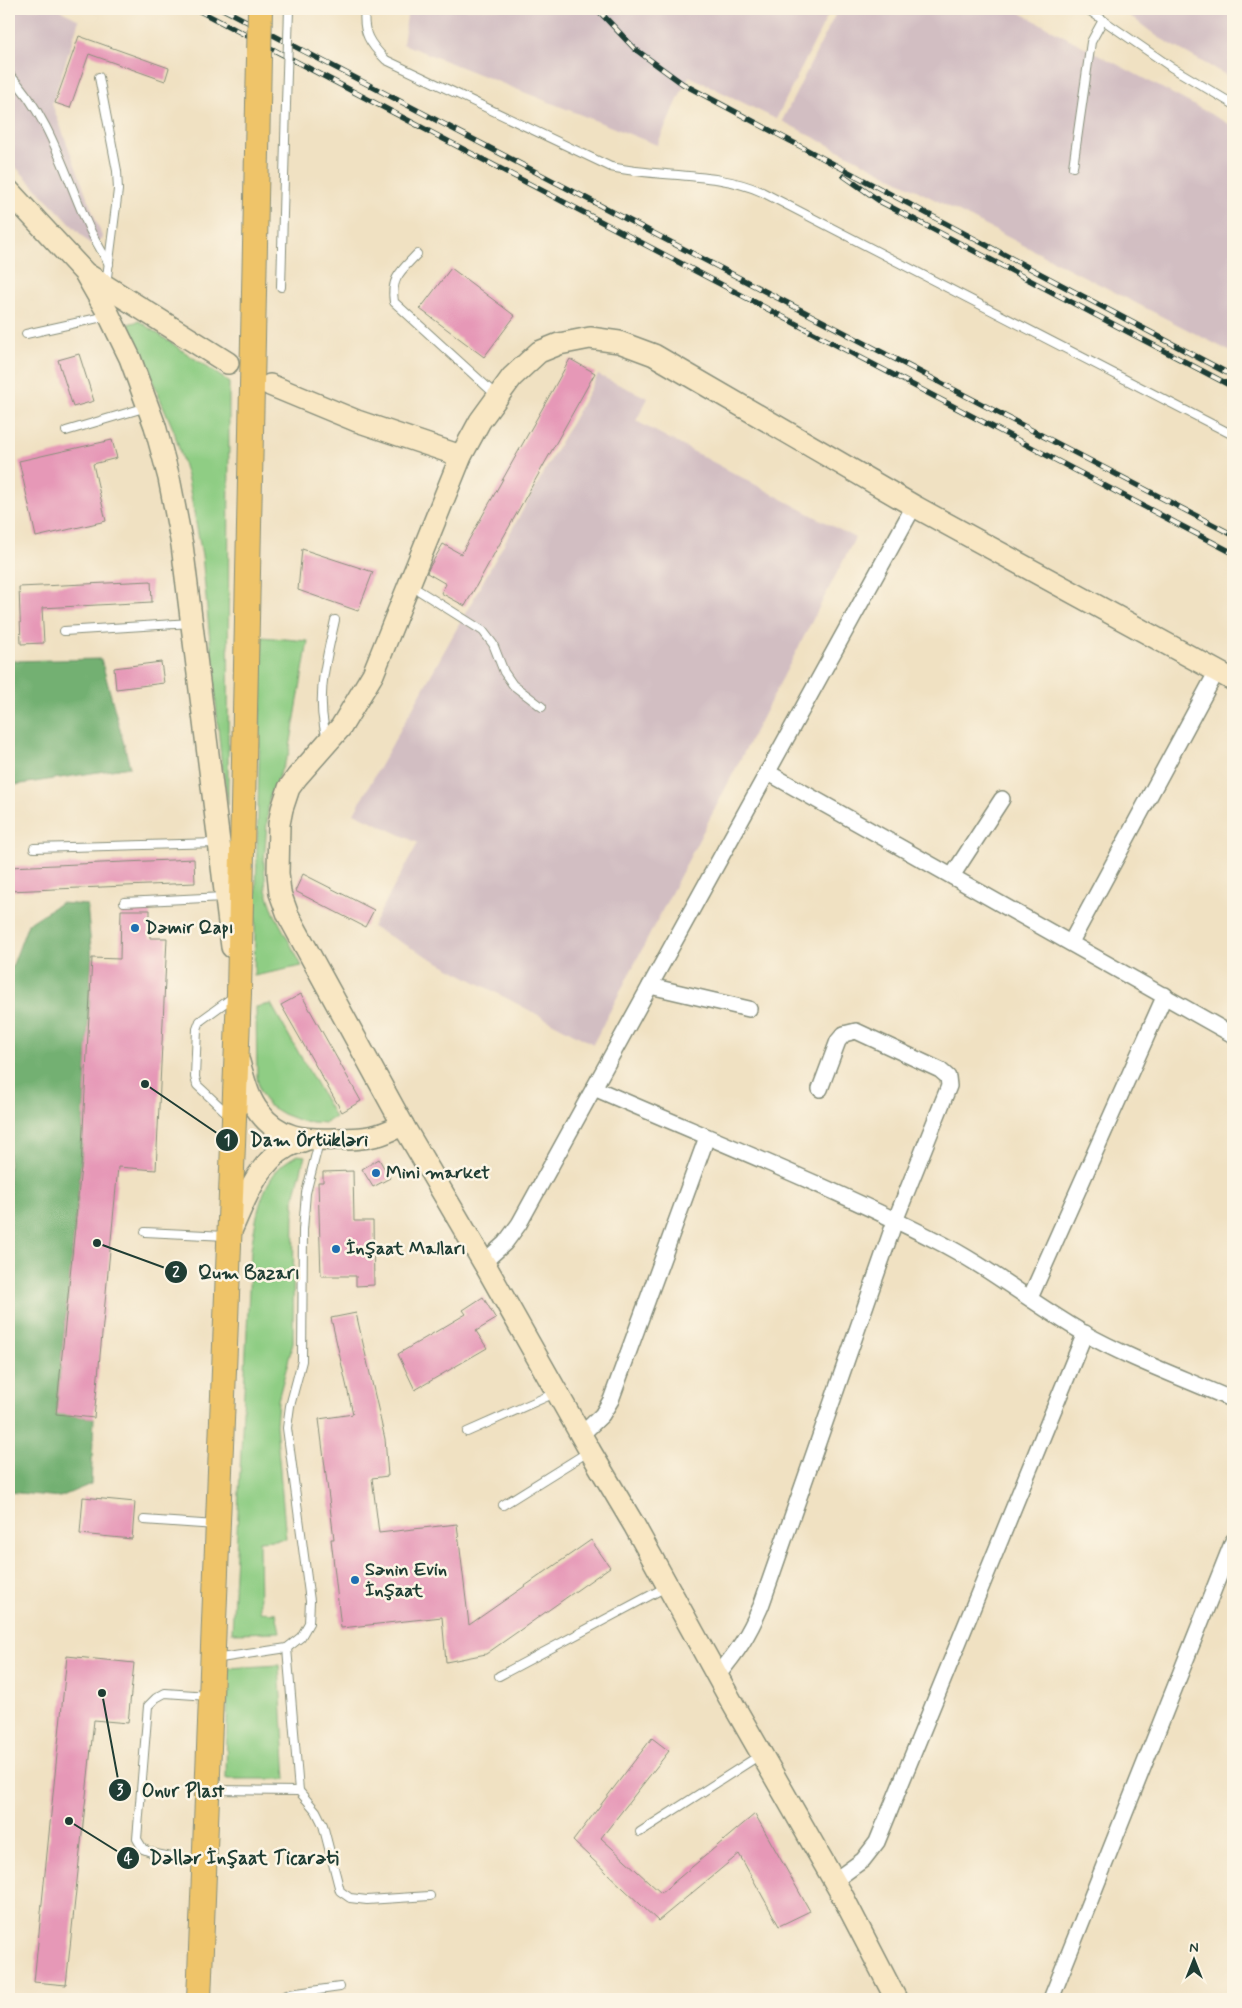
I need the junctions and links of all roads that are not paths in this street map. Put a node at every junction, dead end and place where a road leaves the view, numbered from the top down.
1 (260, 9) edge
2 (289, 9) edge
3 (365, 9) edge
4 (1087, 9) edge
5 (1104, 20) junction
6 (9, 74) edge
7 (100, 77) dead end
8 (1233, 104) edge
9 (1073, 167) dead end
10 (9, 191) edge
11 (417, 254) dead end
12 (109, 264) junction
13 (85, 273) junction
14 (106, 286) junction
15 (281, 287) dead end
16 (109, 315) junction
17 (26, 334) dead end
18 (228, 362) dead end
19 (270, 385) dead end
20 (496, 396) junction
21 (149, 406) junction
22 (66, 431) dead end
23 (1233, 434) edge
24 (461, 456) junction
25 (914, 506) junction
26 (408, 584) junction
27 (335, 620) dead end
28 (193, 623) junction
29 (64, 631) dead end
30 (1225, 675) edge
31 (542, 707) dead end
32 (328, 741) junction
33 (767, 772) junction
34 (1002, 799) dead end
35 (220, 843) junction
36 (34, 848) dead end
37 (952, 876) junction
38 (226, 896) junction
39 (124, 902) dead end
40 (1071, 942) junction
41 (650, 986) junction
42 (239, 993) junction
43 (1165, 995) junction
44 (749, 1009) dead end
45 (1233, 1035) edge
46 (237, 1054) junction
47 (594, 1088) junction
48 (820, 1089) dead end
49 (234, 1119) junction
50 (403, 1125) junction
51 (707, 1137) junction
52 (312, 1140) junction
53 (895, 1221) junction
54 (145, 1232) dead end
55 (229, 1236) junction
56 (483, 1263) junction
57 (1030, 1298) junction
58 (1085, 1333) junction
59 (557, 1392) junction
60 (1233, 1400) edge
61 (467, 1432) dead end
62 (586, 1443) junction
63 (503, 1505) dead end
64 (144, 1520) dead end
65 (218, 1525) junction
66 (1233, 1541) edge
67 (667, 1586) junction
68 (287, 1648) junction
69 (212, 1659) junction
70 (499, 1676) dead end
71 (717, 1676) junction
72 (211, 1696) junction
73 (761, 1754) junction
74 (207, 1790) junction
75 (299, 1791) junction
76 (640, 1832) dead end
77 (204, 1864) junction
78 (834, 1881) junction
79 (430, 1896) dead end
80 (340, 1987) dead end
81 (199, 1999) edge
82 (276, 1999) edge
83 (896, 1999) edge
84 (1051, 1999) edge

1 - 42 main road, bridge
2 - 15 lane, bridge
3 - 23 lane
4 - 5 lane
5 - 8 lane
5 - 9 lane
6 - 12 lane
7 - 12 lane
10 - 13 main road
11 - 20 lane
12 - 14 lane
13 - 14 main road
13 - 16 main road
14 - 18 main road
16 - 17 lane
16 - 21 main road
19 - 24 main road
20 - 24 main road
20 - 25 main road
21 - 22 lane
21 - 28 main road
24 - 26 main road
25 - 30 main road
25 - 33 street
26 - 31 lane
26 - 32 main road
27 - 32 lane
28 - 29 lane
28 - 35 main road
30 - 40 street
32 - 50 main road
33 - 37 street
33 - 41 street
34 - 37 street
35 - 36 lane
35 - 38 main road
37 - 40 street
38 - 39 lane
38 - 42 main road
40 - 43 street
41 - 44 street
41 - 47 street
42 - 46 main road
42 - 49 lane
43 - 45 street
43 - 57 street
46 - 49 main road
46 - 52 main road
47 - 51 street
47 - 56 street
48 - 53 street
49 - 55 main road
50 - 52 main road
50 - 56 main road
51 - 53 street
51 - 62 street
52 - 55 main road
52 - 68 lane
53 - 57 street
53 - 71 street
54 - 55 lane
55 - 65 main road
56 - 59 main road
57 - 58 street
58 - 60 street
58 - 78 street
59 - 61 lane
59 - 62 main road
62 - 63 lane
62 - 67 main road
64 - 65 lane
65 - 69 main road
66 - 84 street
67 - 70 lane
67 - 71 main road
68 - 69 lane
68 - 75 lane
69 - 72 main road
71 - 73 main road
72 - 74 main road
72 - 77 lane
73 - 76 lane
73 - 78 main road
74 - 75 lane
74 - 77 main road
75 - 79 lane
77 - 81 main road
78 - 83 main road
80 - 82 lane

